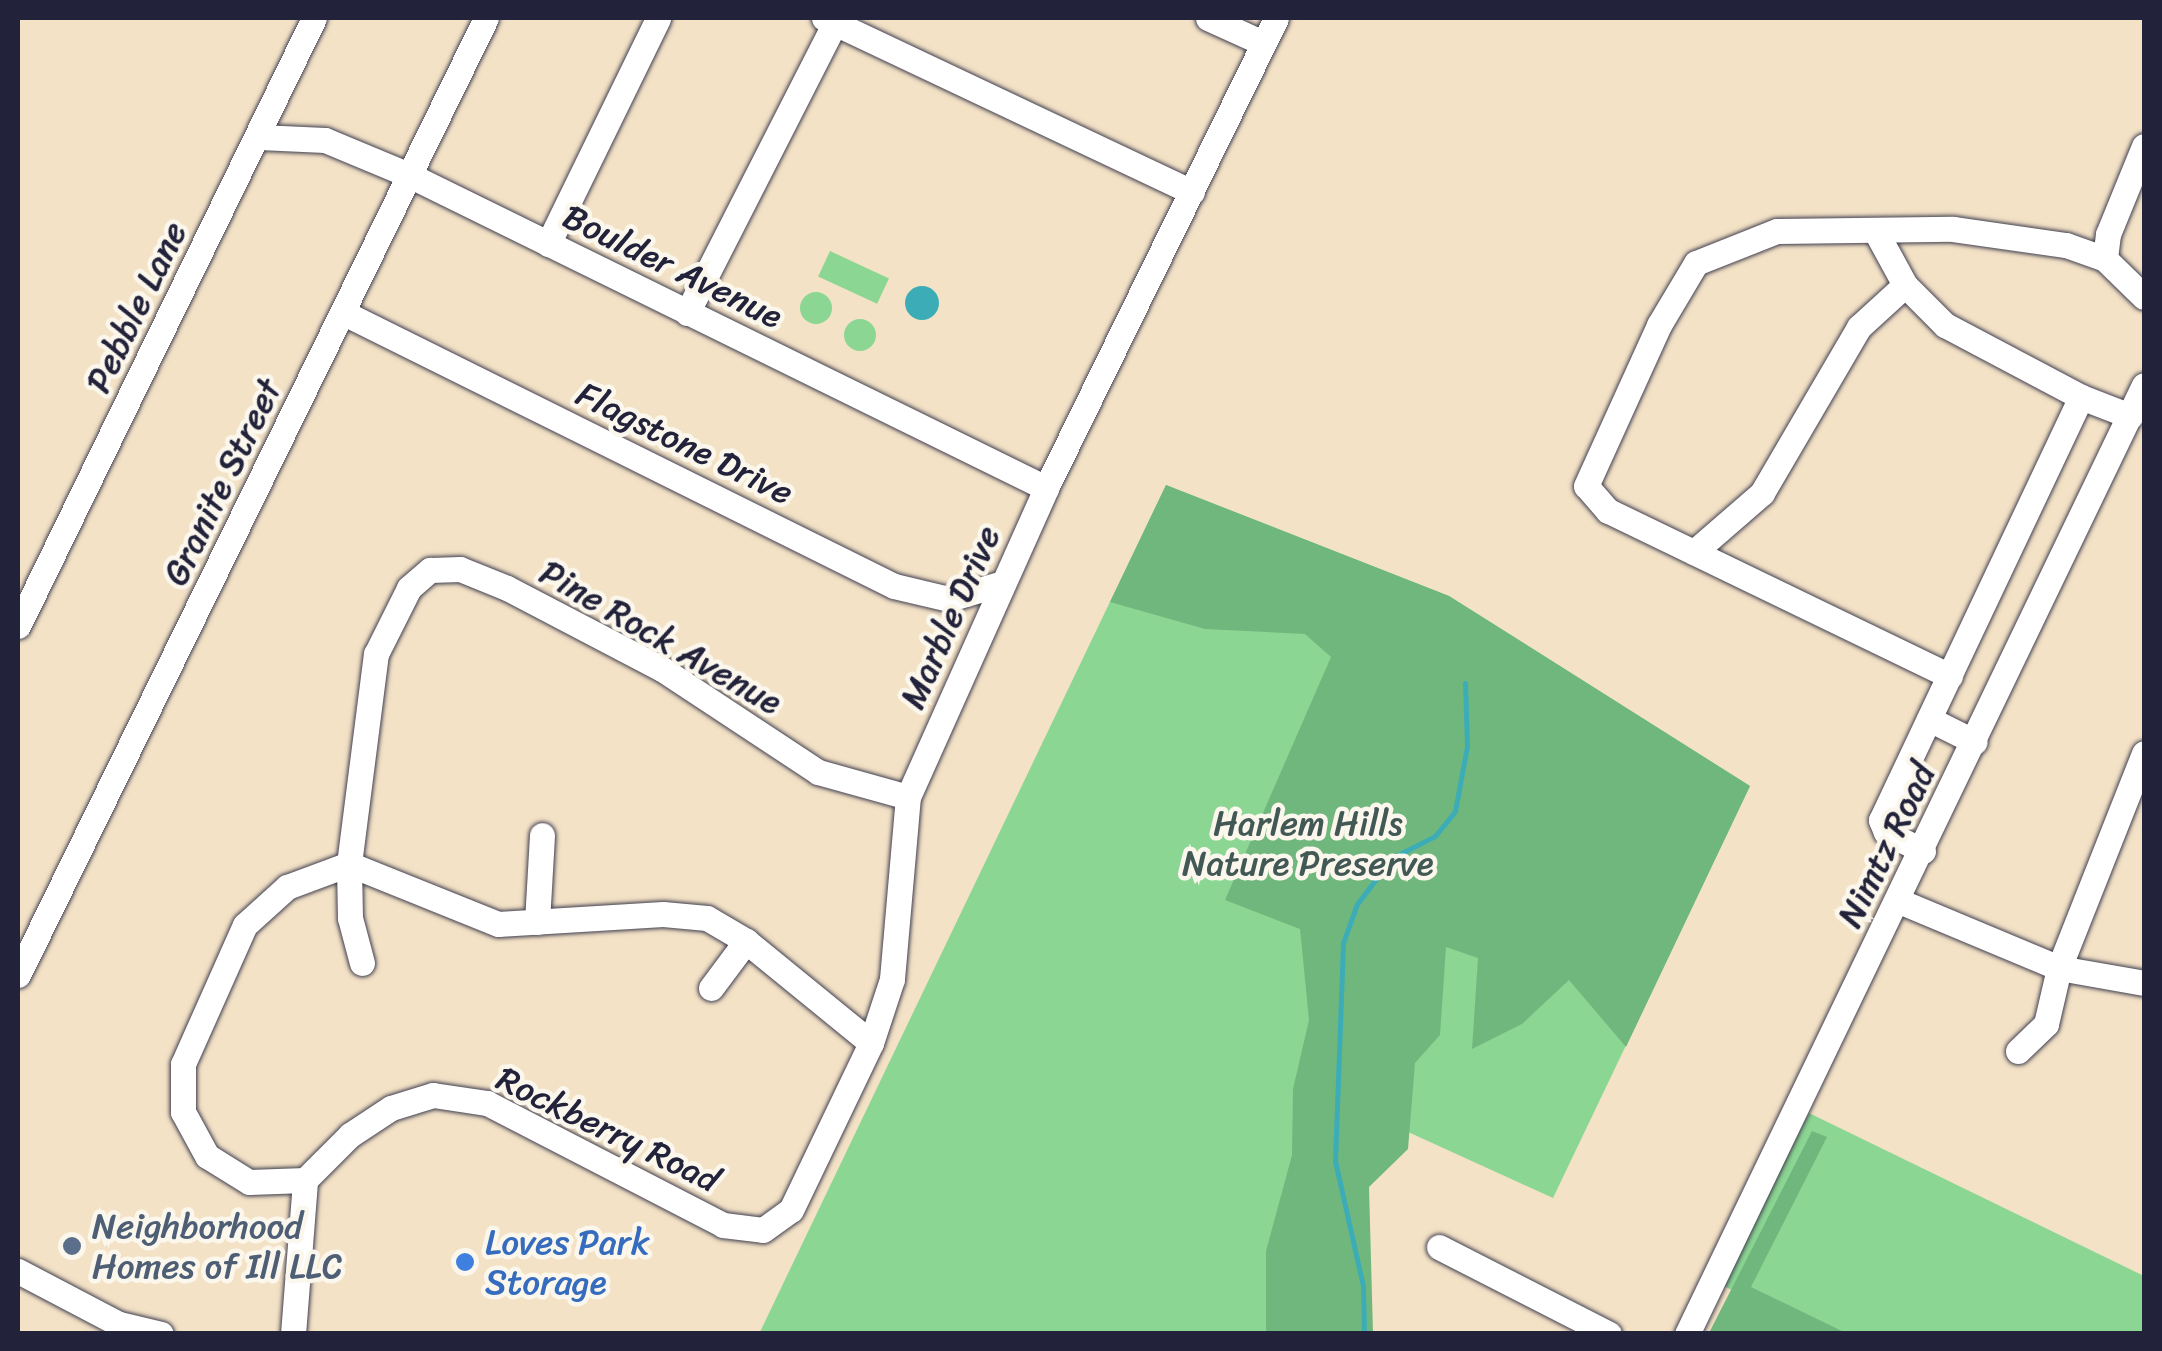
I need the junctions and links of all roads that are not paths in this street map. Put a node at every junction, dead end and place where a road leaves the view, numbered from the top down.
1 (314, 18) edge
2 (486, 18) edge
3 (658, 18) edge
4 (1208, 18) edge
5 (1276, 18) edge
6 (830, 20) edge
7 (1263, 44) junction
8 (259, 137) junction
9 (2144, 146) edge
10 (409, 175) junction
11 (1192, 192) junction
12 (1875, 230) junction
13 (548, 244) junction
14 (2105, 259) junction
15 (1905, 285) junction
16 (2144, 297) edge
17 (687, 313) junction
18 (344, 314) junction
19 (2144, 385) edge
20 (2081, 397) junction
21 (2130, 416) junction
22 (1046, 488) junction
23 (1694, 552) junction
24 (1003, 584) junction
25 (18, 626) edge
26 (1950, 676) junction
27 (1929, 720) junction
28 (1975, 742) junction
29 (2144, 753) edge
30 (908, 797) junction
31 (542, 835) dead end
32 (1923, 851) junction
33 (349, 864) junction
34 (1899, 900) junction
35 (537, 922) junction
36 (746, 940) junction
37 (362, 962) dead end
38 (2059, 968) junction
39 (18, 975) edge
40 (2144, 983) edge
41 (711, 988) dead end
42 (871, 1043) junction
43 (2018, 1051) dead end
44 (305, 1180) junction
45 (764, 1230) joint
46 (1440, 1247) dead end
47 (18, 1271) edge
48 (162, 1334) edge
49 (293, 1334) edge
50 (1609, 1334) edge
51 (1687, 1334) edge

1 - 8 street, Pebble Lane
2 - 10 street, Granite Street
3 - 13 street
4 - 7 street
5 - 7 street, Marble Drive
6 - 11 street
6 - 17 street
7 - 11 street, Marble Drive
8 - 10 street, Boulder Avenue
8 - 25 street, Pebble Lane
9 - 14 street
10 - 13 street, Boulder Avenue
10 - 18 street, Granite Street
11 - 22 street, Marble Drive
12 - 14 street
12 - 15 street
12 - 23 street
13 - 17 street, Boulder Avenue
14 - 16 street
15 - 20 street
15 - 23 street
17 - 22 street, Boulder Avenue
18 - 24 street, Flagstone Drive
18 - 39 street, Granite Street
19 - 21 street, Nimtz Road
20 - 21 street
20 - 26 street
21 - 28 street, Nimtz Road
22 - 24 street, Marble Drive
23 - 26 street
24 - 30 street, Marble Drive
26 - 27 street
27 - 28 street
27 - 32 street
28 - 32 street, Nimtz Road
29 - 38 street
30 - 33 street, Pine Rock Avenue
30 - 42 street, Marble Drive
31 - 35 street
32 - 34 street, Nimtz Road
33 - 35 street
33 - 37 street
33 - 44 street
34 - 38 street
34 - 51 street, Nimtz Road
35 - 36 street
36 - 41 street
36 - 42 street
38 - 40 street
38 - 43 street
42 - 45 street, Marble Drive
44 - 45 street, Rockberry Road
44 - 49 street
46 - 50 street
47 - 48 street

